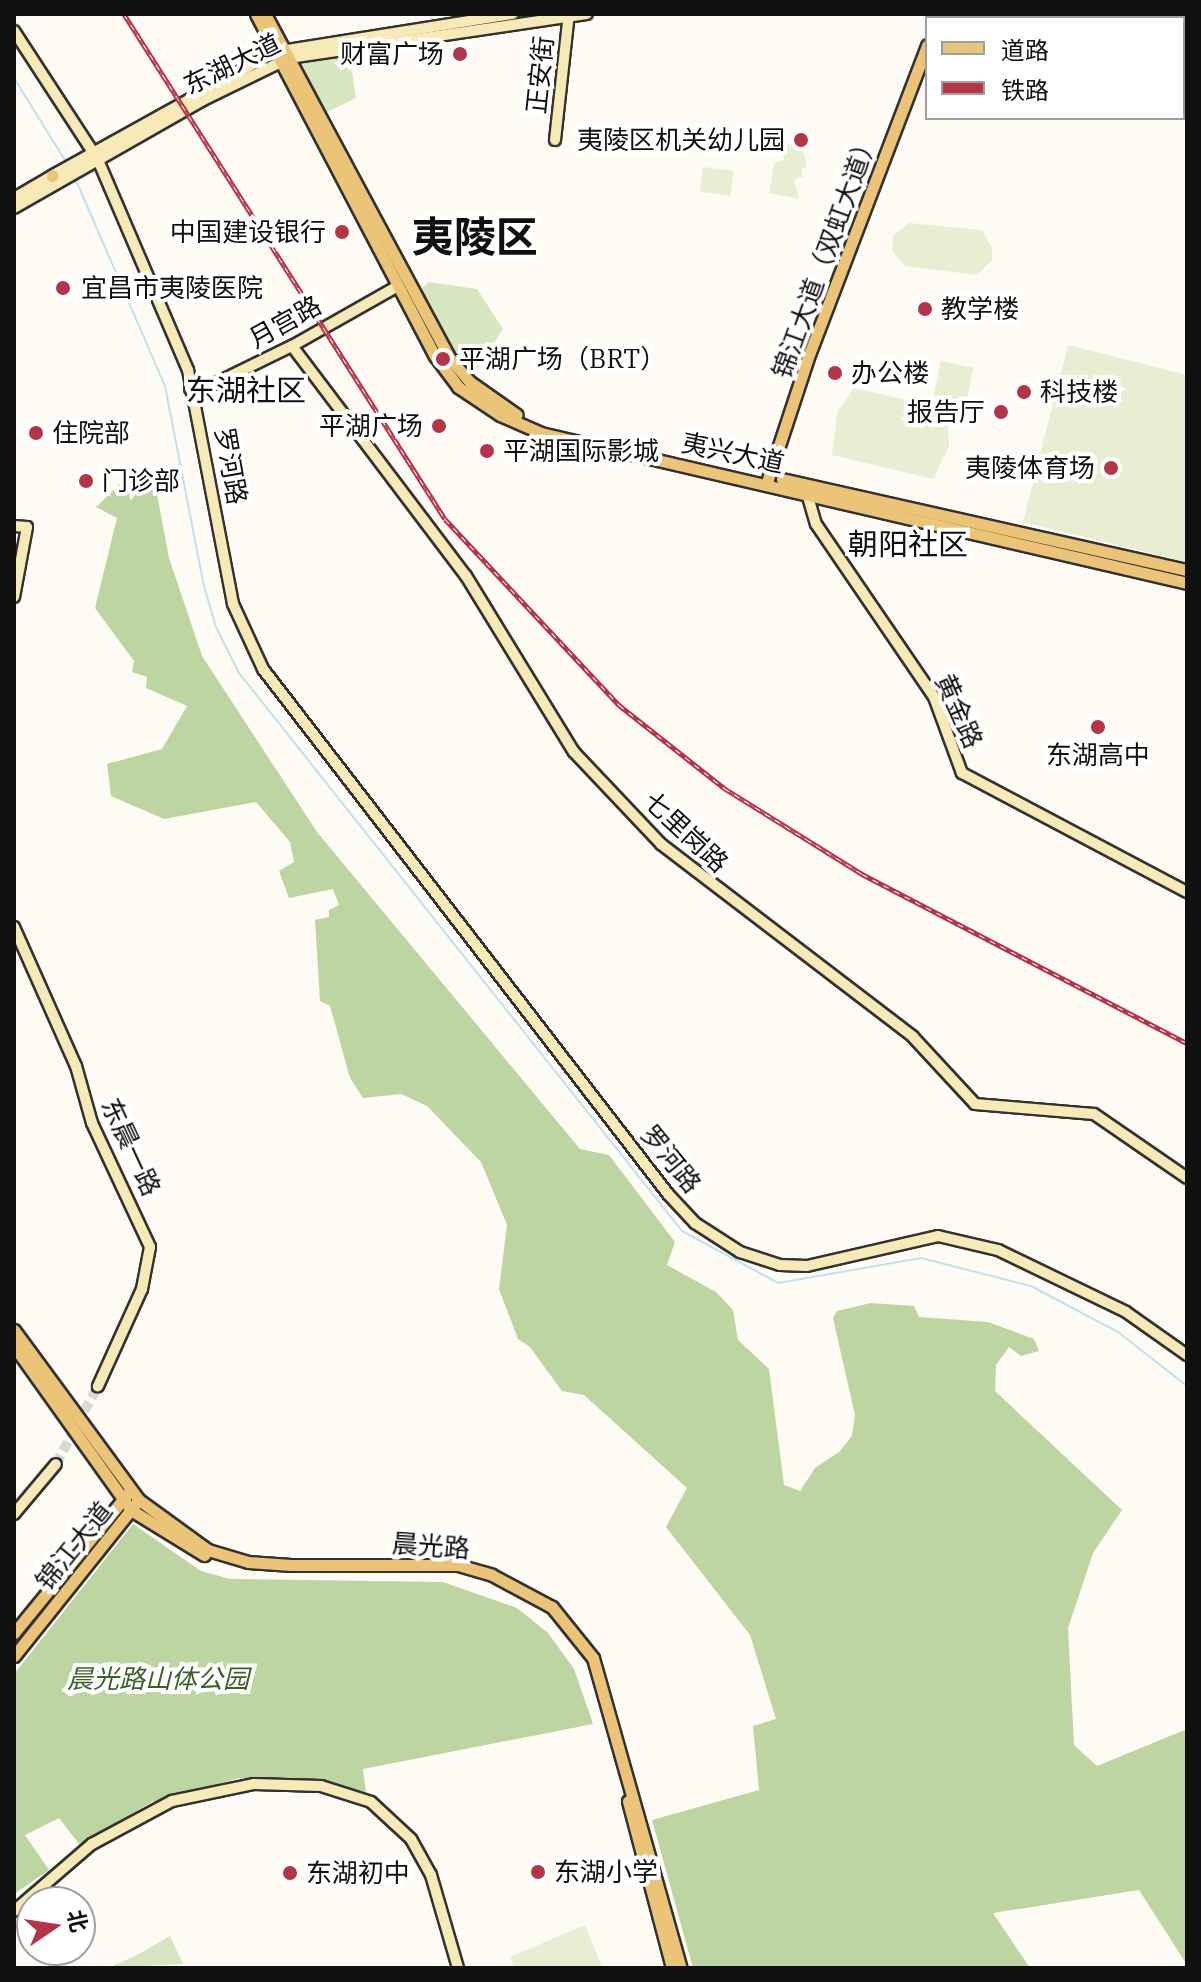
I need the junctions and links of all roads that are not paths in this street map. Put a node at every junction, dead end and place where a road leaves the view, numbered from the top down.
1 (256, 14) edge
2 (265, 14) edge
3 (513, 14) edge
4 (587, 14) edge
5 (569, 15) edge
6 (14, 31) edge
7 (14, 43) edge
8 (925, 50) edge
9 (282, 55) junction
10 (555, 140) dead end
11 (93, 157) junction
12 (53, 178) junction
13 (14, 198) edge
14 (14, 208) edge
15 (398, 286) junction
16 (292, 346) junction
17 (192, 388) junction
18 (768, 479) junction
19 (807, 493) junction
20 (14, 526) edge
21 (1187, 570) edge
22 (1187, 583) edge
23 (14, 597) edge
24 (1187, 892) edge
25 (14, 927) edge
26 (1187, 1178) edge
27 (14, 1330) edge
28 (14, 1346) edge
29 (1187, 1355) edge
30 (98, 1386) tunnel mouth
31 (56, 1464) tunnel mouth
32 (127, 1494) junction
33 (135, 1505) junction
34 (14, 1514) edge
35 (14, 1633) edge
36 (14, 1656) edge
37 (14, 1911) edge
38 (676, 1967) edge
39 (458, 1968) edge

1 - 9 main road, 夷兴大道
2 - 9 main road, 夷兴大道
3 - 9 main road, 东湖大道
4 - 5 main road, 东湖大道
5 - 9 main road, 东湖大道
5 - 10 main road, 正安街
6 - 11 main road, 罗河路
7 - 11 main road, 罗河路
8 - 18 main road, 锦江大道（双虹大道）
9 - 11 main road, 东湖大道
9 - 15 main road, 夷兴大道
9 - 18 main road, 夷兴大道
11 - 12 main road, 东湖大道
11 - 17 main road, 罗河路
12 - 13 main road, 东湖大道
12 - 14 main road, 东湖大道
15 - 16 main road, 月宫路
15 - 18 main road, 夷兴大道
16 - 17 main road, 月宫路
16 - 26 main road, 七里岗路
17 - 29 main road, 罗河路
18 - 19 main road, 夷兴大道
18 - 21 main road, 夷兴大道
19 - 22 main road, 夷兴大道
19 - 24 main road, 黄金路
20 - 23 main road
25 - 30 main road, 东晨一路
27 - 32 main road, 晨光路
28 - 32 main road, 晨光路
31 - 34 main road
32 - 33 main road, 晨光路
32 - 35 main road, 锦江大道
33 - 36 main road, 锦江大道
33 - 38 main road, 晨光路
37 - 39 main road

